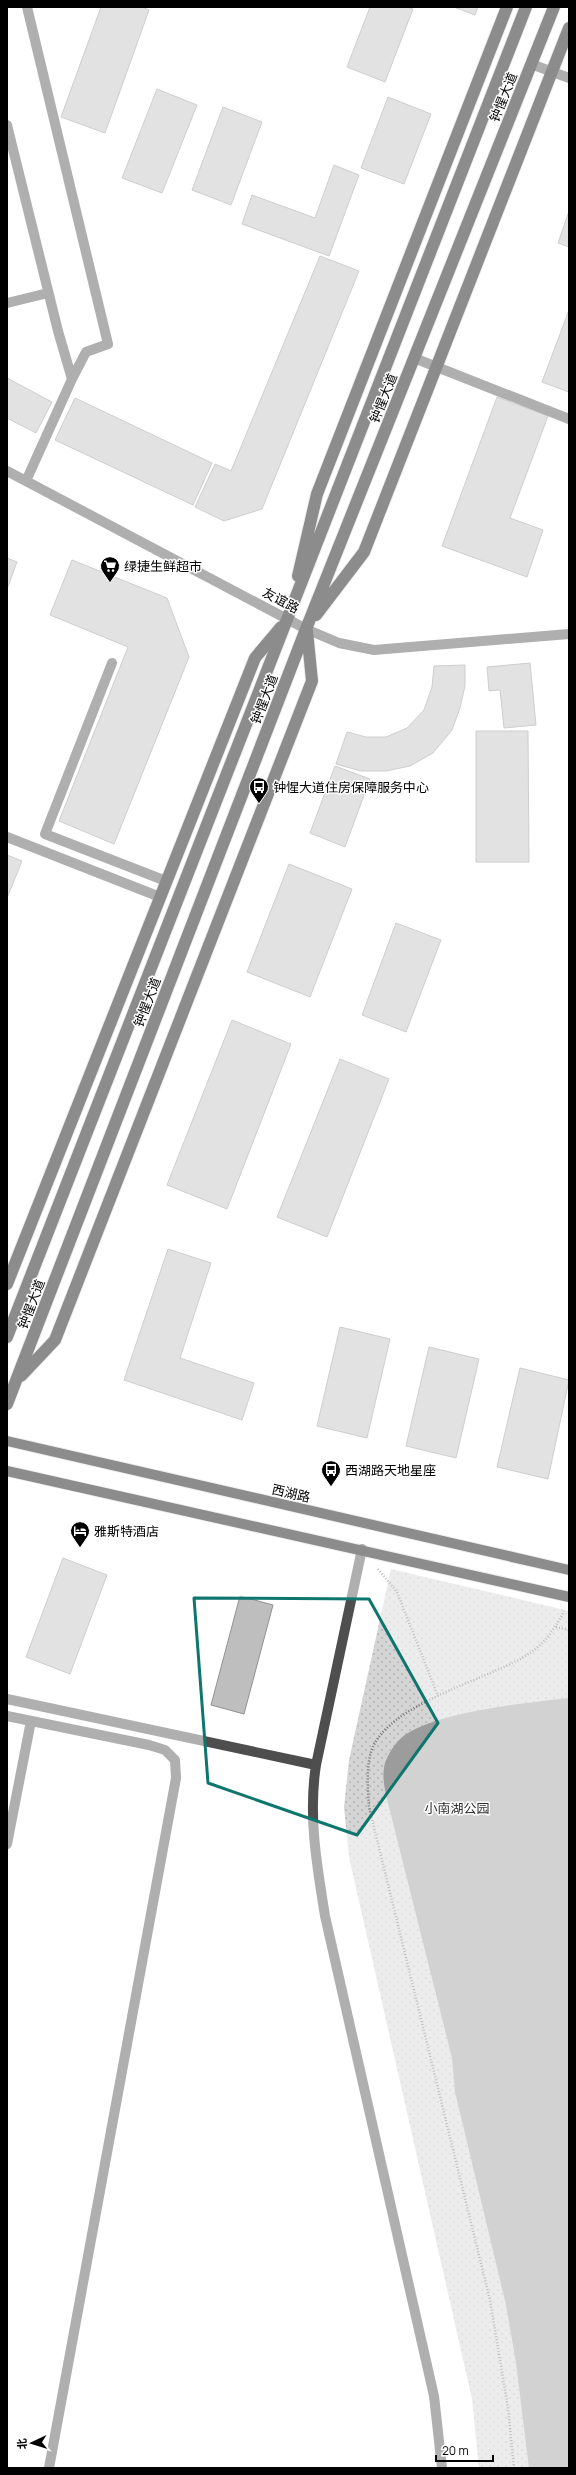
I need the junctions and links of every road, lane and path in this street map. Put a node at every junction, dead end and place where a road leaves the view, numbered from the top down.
1 (27, 7) edge
2 (507, 7) edge
3 (526, 7) edge
4 (554, 7) edge
5 (569, 28) edge
6 (531, 64) junction
7 (552, 72) junction
8 (569, 78) edge
9 (7, 125) edge
10 (48, 293) junction
11 (7, 303) edge
12 (414, 358) junction
13 (436, 366) junction
14 (72, 379) junction
15 (569, 419) edge
16 (7, 471) edge
17 (26, 481) junction
18 (288, 619) junction
19 (306, 628) junction
20 (569, 634) edge
21 (112, 663) dead end
22 (7, 837) edge
23 (166, 881) junction
24 (160, 897) junction
25 (7, 1284) edge
26 (7, 1337) edge
27 (16, 1381) junction
28 (7, 1404) edge
29 (7, 1441) edge
30 (7, 1471) edge
31 (362, 1549) junction
32 (569, 1570) edge
33 (569, 1597) edge
34 (566, 1608) dead end
35 (556, 1627) junction
36 (569, 1630) edge
37 (438, 1696) junction
38 (7, 1699) edge
39 (7, 1716) edge
40 (31, 1721) junction
41 (316, 1765) junction
42 (7, 1844) edge
43 (49, 2468) edge
44 (442, 2468) edge
45 (514, 2468) edge

1 - 14 street
2 - 18 highway
3 - 18 highway, 钟惺大道
4 - 6 highway, 钟惺大道
5 - 7 highway
6 - 7 street
6 - 12 highway, 钟惺大道
7 - 8 street
7 - 13 highway
9 - 10 street
10 - 11 street
10 - 14 street
12 - 13 street
12 - 19 highway, 钟惺大道
13 - 15 street
13 - 19 highway
14 - 17 street
16 - 17 street, 友谊路
17 - 18 street, 友谊路
18 - 19 street, 友谊路
18 - 23 highway
18 - 26 highway, 钟惺大道
19 - 20 street, 友谊路
19 - 27 highway, 钟惺大道
19 - 27 highway
21 - 23 street
22 - 24 street
23 - 24 highway
24 - 25 highway
27 - 28 highway, 钟惺大道
29 - 32 main road, 西湖路
30 - 31 main road
31 - 33 main road
31 - 37 path
31 - 41 street
34 - 35 path
35 - 36 path
35 - 37 path
37 - 45 path
38 - 41 street
39 - 40 street
40 - 42 street
40 - 43 street
41 - 44 street

